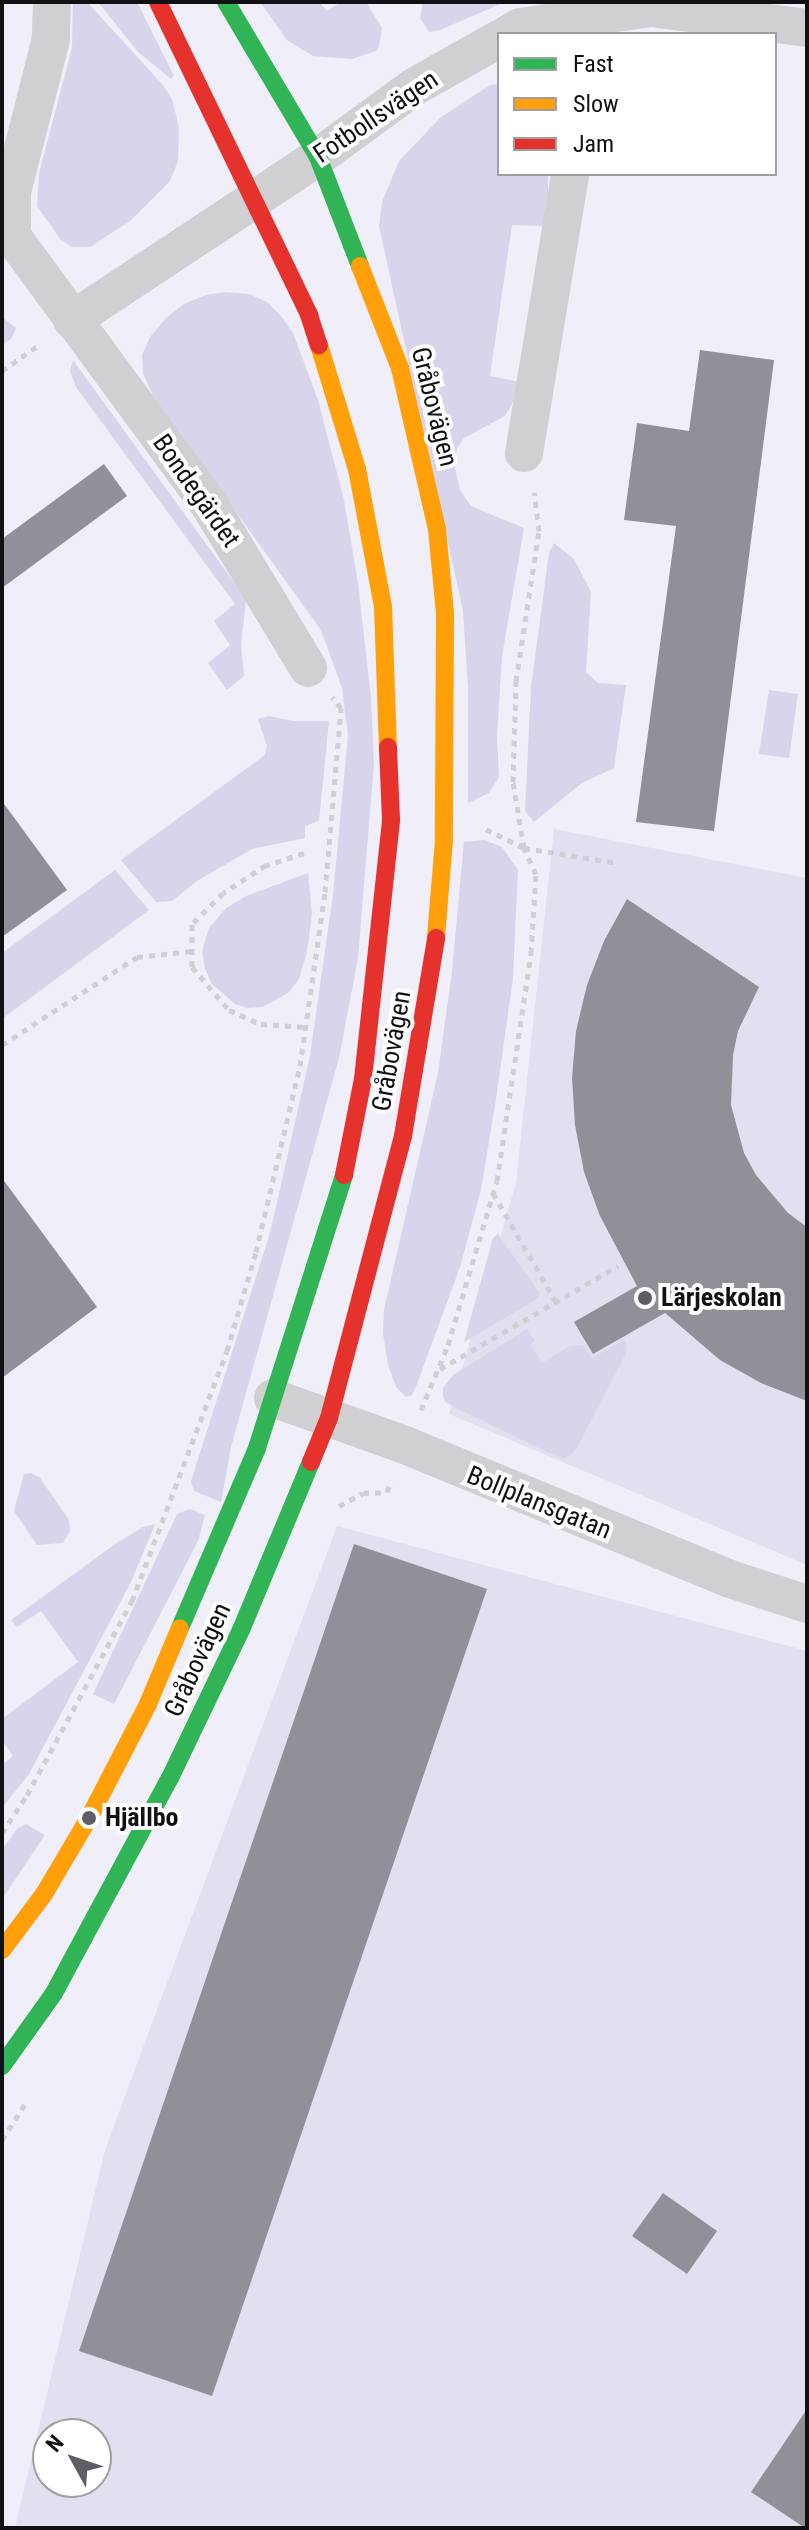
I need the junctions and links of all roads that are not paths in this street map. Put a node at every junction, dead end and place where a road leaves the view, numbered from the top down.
1 (52, 2) edge
2 (158, 2) edge
3 (226, 2) edge
4 (807, 28) edge
5 (523, 32) edge
6 (497, 42) edge
7 (318, 157) junction
8 (570, 176) edge
9 (254, 197) junction
10 (72, 320) junction
11 (524, 453) dead end
12 (308, 668) road end
13 (273, 1398) junction
14 (329, 1418) junction
15 (807, 1604) edge
16 (2, 1950) edge
17 (2, 2066) edge

1 - 10 street, Bondegärdet
2 - 9 main road, Gråbovägen
3 - 7 main road, Gråbovägen
4 - 5 street, Fotbollsvägen
6 - 7 street, Fotbollsvägen
7 - 9 street, Fotbollsvägen
7 - 14 main road, Gråbovägen
8 - 11 street
9 - 10 street
9 - 13 main road, Gråbovägen
10 - 12 street, Bondegärdet
13 - 14 street, Bollplansgatan
13 - 16 main road, Gråbovägen
14 - 15 street, Bollplansgatan
14 - 17 main road, Gråbovägen

